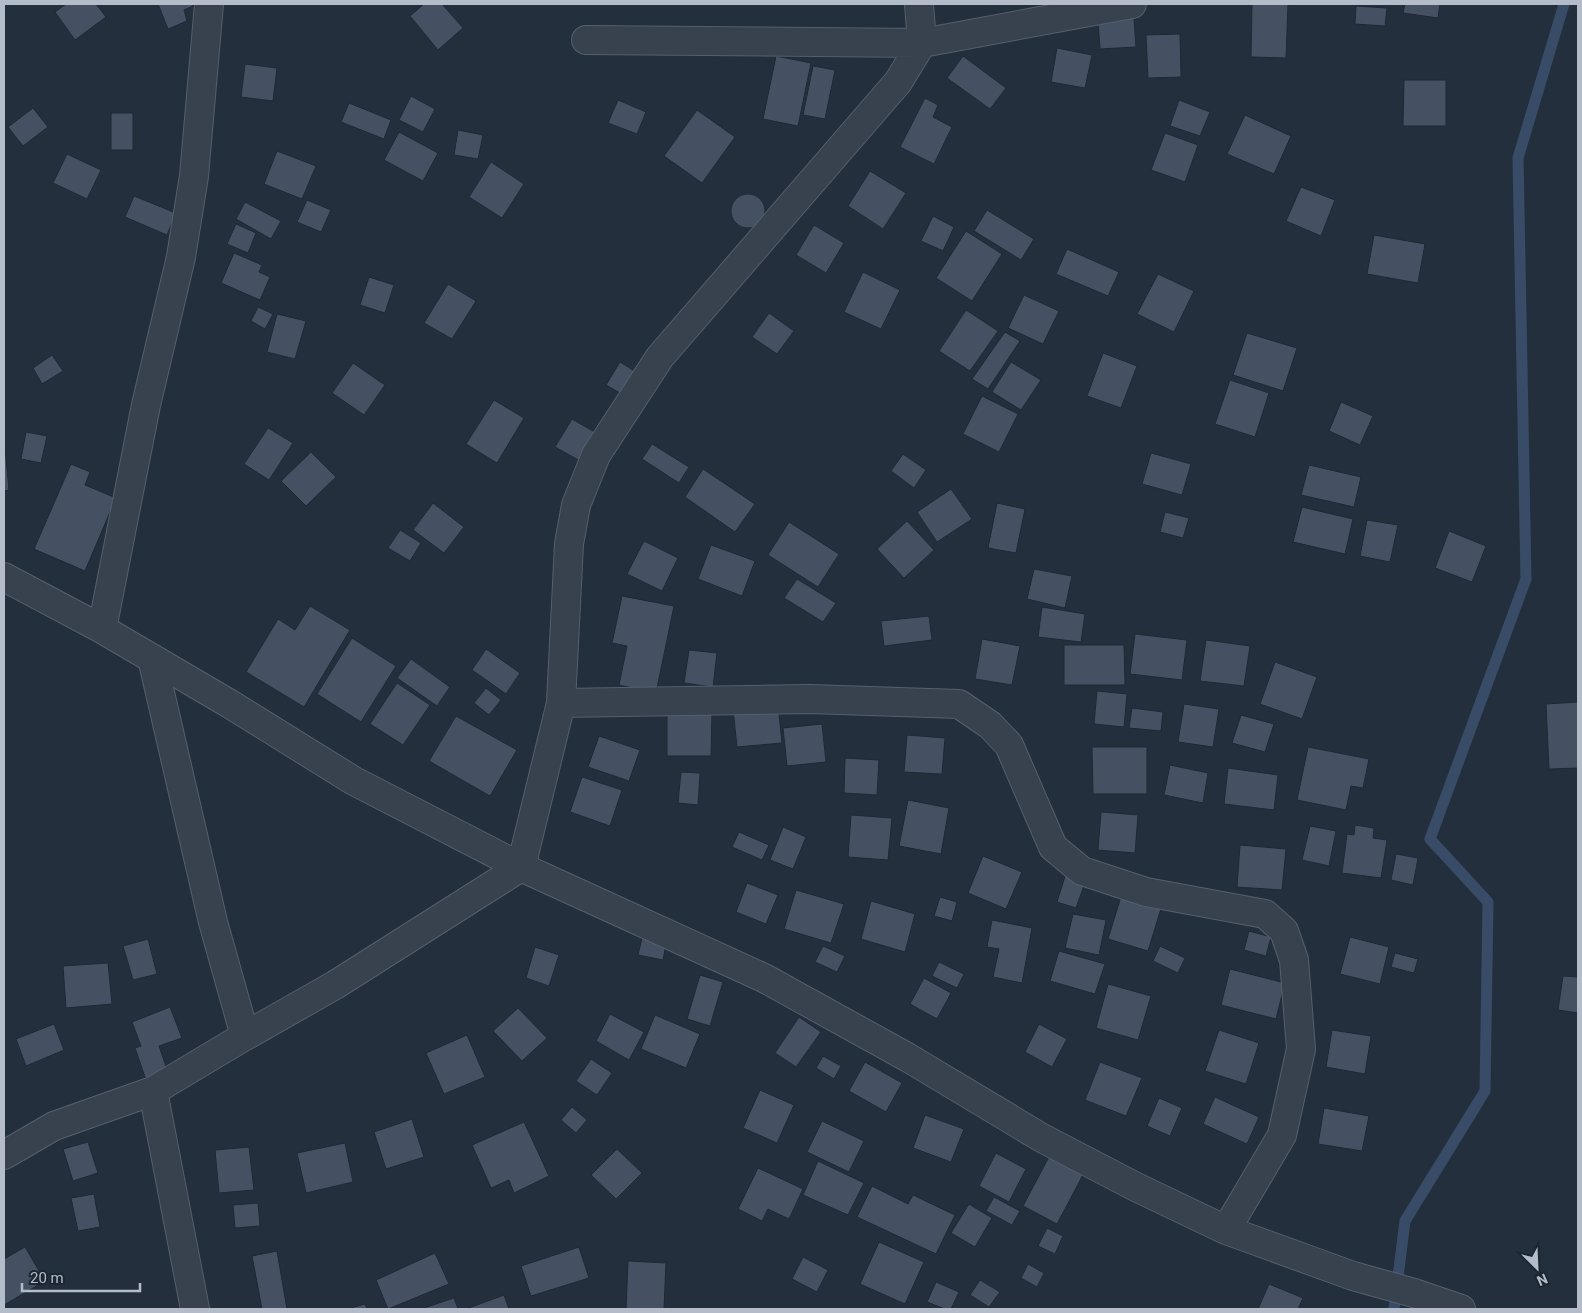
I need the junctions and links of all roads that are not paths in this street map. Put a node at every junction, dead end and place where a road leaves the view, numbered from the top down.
1 (209, 4) edge
2 (920, 4) edge
3 (1132, 4) edge
4 (586, 40) dead end
5 (922, 44) junction
6 (4, 577) edge
7 (102, 629) junction
8 (152, 658) junction
9 (562, 703) junction
10 (521, 867) junction
11 (245, 1036) junction
12 (153, 1091) junction
13 (4, 1155) edge
14 (1226, 1230) junction
15 (195, 1309) edge
16 (1461, 1309) edge

1 - 7 street
2 - 5 street
3 - 5 street
4 - 5 street
5 - 9 street
6 - 7 street
7 - 8 street
8 - 10 street
8 - 11 street
9 - 10 street
9 - 14 street
10 - 11 street
10 - 14 street
11 - 12 street
12 - 13 street
12 - 15 street
14 - 16 street

